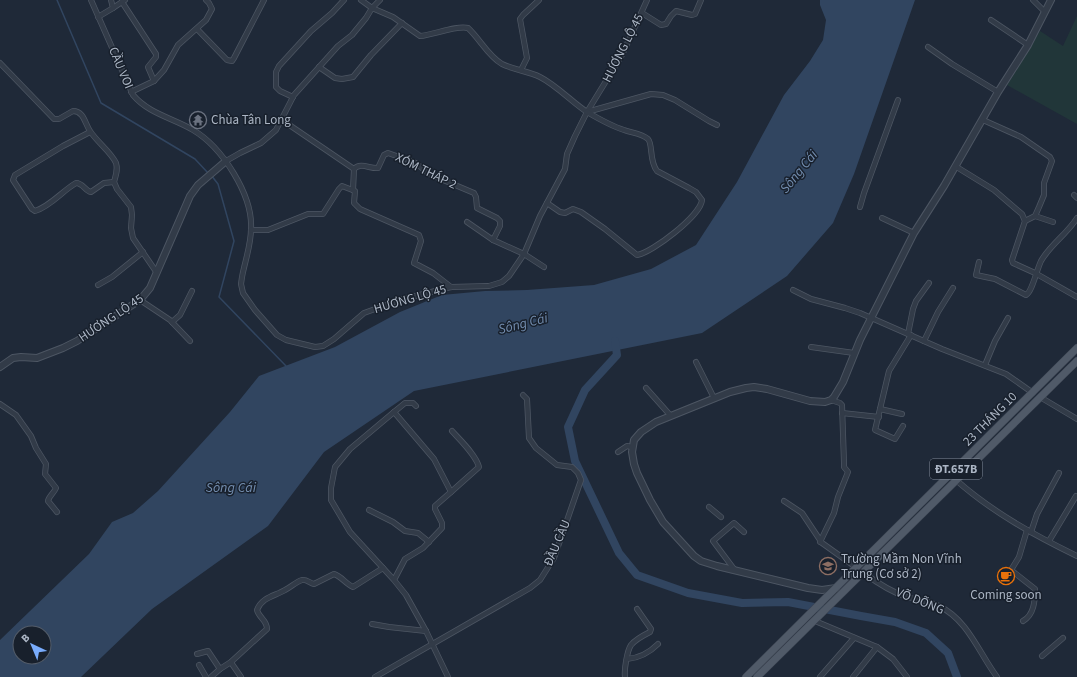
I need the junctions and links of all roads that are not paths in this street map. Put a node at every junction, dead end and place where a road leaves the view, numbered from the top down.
1 (90, 0) edge
2 (111, 0) edge
3 (206, 0) edge
4 (264, 0) edge
5 (344, 0) edge
6 (361, 0) edge
7 (380, 0) edge
8 (539, 0) edge
9 (647, 0) edge
10 (701, 0) edge
11 (1033, 0) edge
12 (1051, 0) edge
13 (124, 1) edge
14 (113, 8) junction
15 (372, 8) junction
16 (1045, 12) junction
17 (642, 13) junction
18 (98, 17) junction
19 (991, 20) dead end
20 (402, 23) junction
21 (197, 29) junction
22 (1028, 45) junction
23 (928, 47) dead end
24 (0, 63) edge
25 (319, 67) junction
26 (521, 70) junction
27 (154, 81) junction
28 (131, 92) junction
29 (998, 92) junction
30 (293, 97) junction
31 (898, 100) dead end
32 (588, 112) junction
33 (282, 120) junction
34 (983, 120) junction
35 (717, 125) dead end
36 (90, 132) junction
37 (226, 162) junction
38 (955, 166) junction
39 (354, 169) junction
40 (114, 182) junction
41 (353, 190) junction
42 (547, 203) junction
43 (860, 207) dead end
44 (1035, 216) junction
45 (882, 218) dead end
46 (1077, 218) edge
47 (1025, 221) junction
48 (467, 222) dead end
49 (1053, 222) dead end
50 (251, 230) junction
51 (914, 233) junction
52 (493, 240) junction
53 (143, 252) junction
54 (524, 254) junction
55 (979, 262) dead end
56 (544, 268) dead end
57 (157, 273) junction
58 (1035, 273) junction
59 (929, 283) dead end
60 (98, 285) dead end
61 (451, 287) junction
62 (953, 288) dead end
63 (793, 290) dead end
64 (192, 291) dead end
65 (1077, 297) edge
66 (140, 300) junction
67 (871, 318) junction
68 (1008, 318) dead end
69 (172, 322) junction
70 (909, 334) junction
71 (190, 341) dead end
72 (924, 341) junction
73 (811, 347) dead end
74 (1077, 348) edge
75 (854, 353) junction
76 (1077, 361) edge
77 (696, 362) dead end
78 (985, 365) junction
79 (0, 367) edge
80 (646, 388) dead end
81 (1033, 393) junction
82 (523, 395) dead end
83 (1040, 397) junction
84 (714, 398) junction
85 (831, 400) junction
86 (0, 404) edge
87 (416, 406) dead end
88 (880, 409) junction
89 (394, 412) junction
90 (842, 413) junction
91 (902, 414) dead end
92 (670, 415) junction
93 (879, 417) junction
94 (1077, 419) edge
95 (902, 426) dead end
96 (452, 431) dead end
97 (632, 446) junction
98 (618, 452) dead end
99 (1059, 473) dead end
100 (956, 480) junction
101 (451, 492) junction
102 (1076, 496) dead end
103 (784, 501) dead end
104 (709, 507) dead end
105 (369, 510) dead end
106 (57, 512) dead end
107 (721, 517) dead end
108 (1029, 531) junction
109 (744, 532) dead end
110 (1049, 541) junction
111 (429, 542) junction
112 (820, 542) junction
113 (1077, 556) edge
114 (383, 568) junction
115 (857, 568) junction
116 (734, 570) junction
117 (864, 573) junction
118 (394, 580) junction
119 (835, 589) junction
120 (637, 609) dead end
121 (816, 620) junction
122 (1023, 621) dead end
123 (372, 624) dead end
124 (426, 631) junction
125 (854, 638) junction
126 (1063, 638) dead end
127 (433, 643) junction
128 (658, 644) dead end
129 (877, 647) junction
130 (197, 654) dead end
131 (1042, 656) dead end
132 (627, 659) junction
133 (231, 662) junction
134 (199, 665) dead end
135 (220, 669) junction
136 (762, 675) edge
137 (206, 677) edge
138 (211, 677) edge
139 (241, 677) edge
140 (375, 677) edge
141 (448, 677) edge
142 (625, 677) edge
143 (746, 677) edge
144 (820, 677) edge
145 (853, 677) edge
146 (908, 677) edge
147 (997, 677) edge

1 - 18 street, CẦU VOI
2 - 14 street
3 - 21 street
4 - 21 street
5 - 30 street
6 - 15 street
7 - 15 street
8 - 26 street
9 - 17 street, HƯƠNG LỘ 45
10 - 17 street
11 - 16 street
12 - 16 street
13 - 14 street
13 - 27 street
14 - 18 street
15 - 20 street
15 - 25 street
16 - 22 street
17 - 32 street, HƯƠNG LỘ 45
18 - 28 street, CẦU VOI
19 - 22 street
20 - 25 street
20 - 26 street
21 - 27 street
22 - 29 street
23 - 29 street
24 - 36 street
25 - 30 street
26 - 32 street
27 - 28 street
28 - 37 street, CẦU VOI
29 - 34 street
30 - 33 street
31 - 43 street
32 - 35 street
32 - 42 street, HƯƠNG LỘ 45
32 - 42 street
33 - 37 street
33 - 39 street
34 - 38 street
34 - 44 street
36 - 40 street
36 - 40 street
37 - 50 street, HƯƠNG LỘ 45
37 - 57 street, HƯƠNG LỘ 45
38 - 47 street
38 - 51 street
39 - 41 street
39 - 52 street, XÓM THÁP 2
40 - 53 street
41 - 50 street
41 - 61 street
42 - 54 street, HƯƠNG LỘ 45
44 - 47 street
44 - 49 street
45 - 51 street
46 - 58 street
47 - 58 street
48 - 52 street
50 - 61 street, HƯƠNG LỘ 45
51 - 67 street
52 - 54 street
53 - 57 street
53 - 60 street
54 - 56 street
54 - 61 street, HƯƠNG LỘ 45
55 - 58 street
57 - 66 street, HƯƠNG LỘ 45
58 - 65 street
59 - 70 street
62 - 72 street
63 - 67 street
64 - 69 street
66 - 69 street
66 - 79 street, HƯƠNG LỘ 45
67 - 70 street
67 - 75 street
68 - 78 street
69 - 71 street
70 - 72 street
70 - 88 street
72 - 78 street
73 - 75 street
74 - 81 main road, 23 THÁNG 10 / ĐT.657B
75 - 85 street
76 - 83 main road, 23 THÁNG 10 / ĐT.657B
77 - 84 street
78 - 81 street
80 - 92 street
81 - 83 main road
81 - 115 main road, 23 THÁNG 10 / ĐT.657B
82 - 127 street, ĐẦU CẦU
83 - 94 street
83 - 100 main road, 23 THÁNG 10 / ĐT.657B
84 - 85 street
84 - 92 street
85 - 90 street
86 - 106 street
87 - 89 street
88 - 91 street
88 - 93 street
89 - 101 street
89 - 114 street
90 - 93 street
90 - 112 street
92 - 97 street
93 - 95 street
96 - 101 street
97 - 98 street
97 - 116 street
99 - 108 street
100 - 108 street
100 - 117 main road, 23 THÁNG 10 / ĐT.657B
101 - 111 street
102 - 110 street
103 - 112 street
104 - 107 street
105 - 111 street
108 - 110 street
108 - 122 street
109 - 116 street
110 - 113 street
111 - 118 street
112 - 115 street
114 - 118 street
114 - 133 street
115 - 117 main road
115 - 119 main road, 23 THÁNG 10 / ĐT.657B
116 - 119 street
117 - 121 main road, 23 THÁNG 10 / ĐT.657B
117 - 147 street, VÕ DÕNG
118 - 124 street
119 - 143 main road, ĐT.657B
120 - 132 street
121 - 125 street
121 - 136 main road, ĐT.657B
123 - 124 street
124 - 127 street
125 - 129 street
125 - 144 street
126 - 131 street
127 - 140 street, ĐẦU CẦU
127 - 141 street
128 - 132 street
129 - 145 street
129 - 146 street
130 - 135 street
132 - 142 street
133 - 135 street
133 - 139 street
134 - 137 street
135 - 138 street

